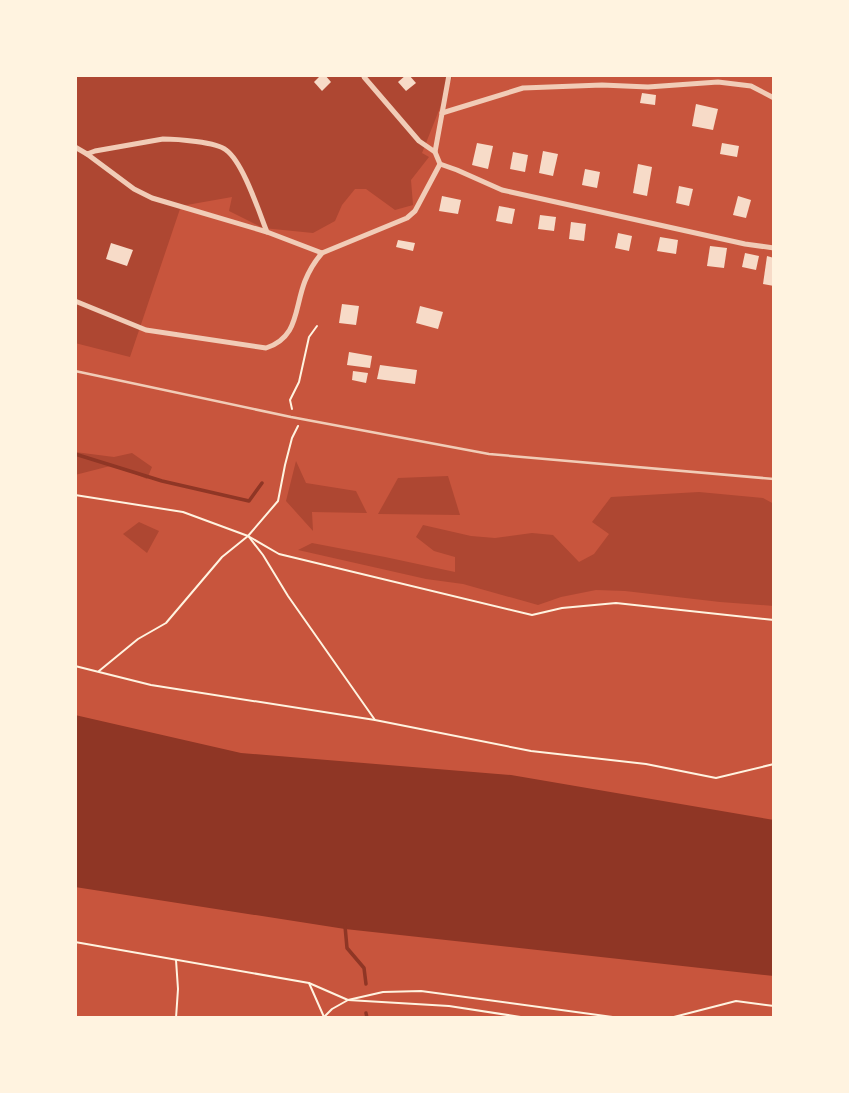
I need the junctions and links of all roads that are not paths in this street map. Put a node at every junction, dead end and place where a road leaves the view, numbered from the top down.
1 (449, 75) edge
2 (363, 76) edge
3 (774, 98) edge
4 (443, 113) junction
5 (75, 146) edge
6 (435, 152) junction
7 (87, 153) junction
8 (440, 164) junction
9 (267, 232) junction
10 (774, 248) edge
11 (322, 253) junction
12 (75, 301) edge
13 (75, 371) edge
14 (774, 479) edge

1 - 4 street
2 - 6 street
3 - 4 street
4 - 6 street
5 - 7 street
6 - 8 street
7 - 9 street
7 - 9 street
8 - 10 street
8 - 11 street
9 - 11 street
11 - 12 street
13 - 14 lane

